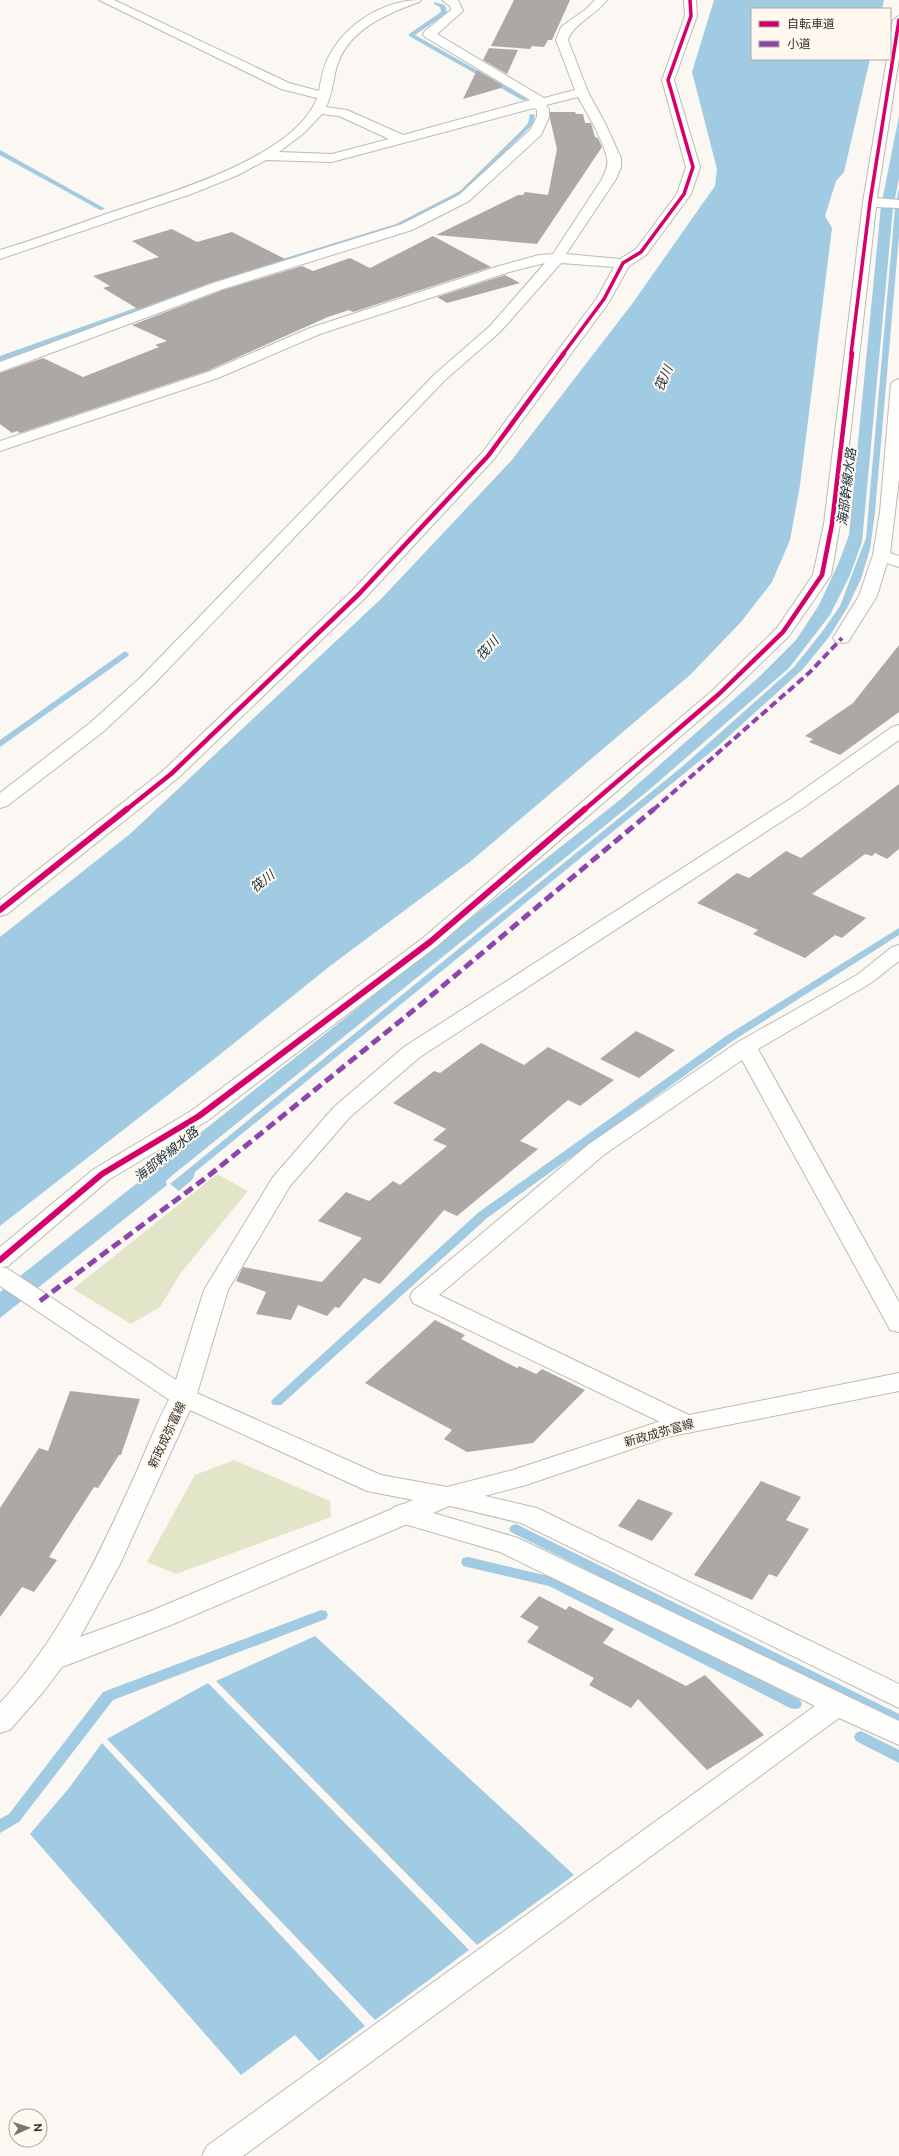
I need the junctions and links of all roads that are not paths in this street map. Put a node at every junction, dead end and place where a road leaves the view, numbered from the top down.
1 (105, 0) edge
2 (415, 0) edge
3 (448, 0) edge
4 (601, 0) edge
5 (690, 0) edge
6 (899, 20) edge
7 (582, 92) junction
8 (322, 96) junction
9 (538, 102) junction
10 (318, 110) junction
11 (400, 139) junction
12 (266, 156) junction
13 (874, 202) junction
14 (899, 204) edge
15 (0, 255) edge
16 (557, 258) junction
17 (623, 263) junction
18 (0, 368) edge
19 (899, 384) edge
20 (0, 446) edge
21 (894, 513) edge
22 (881, 556) junction
23 (899, 562) edge
24 (842, 638) dead end
25 (899, 731) edge
26 (0, 802) edge
27 (0, 910) edge
28 (899, 951) edge
29 (746, 1047) junction
30 (1, 1270) edge
31 (899, 1324) edge
32 (899, 1382) edge
33 (183, 1397) junction
34 (686, 1424) junction
35 (447, 1496) junction
36 (403, 1514) junction
37 (52, 1659) junction
38 (899, 1696) edge
39 (836, 1704) junction
40 (0, 1722) edge
41 (899, 1734) edge
42 (218, 2156) edge

1 - 8 street
2 - 8 street
3 - 9 street
4 - 7 street
5 - 17 street
6 - 13 street
7 - 9 street
7 - 16 street
8 - 10 street
9 - 11 street
9 - 18 street
10 - 11 street
10 - 12 street
11 - 12 street
12 - 15 street
13 - 14 street
13 - 30 street
16 - 17 street
16 - 20 street
16 - 26 street
17 - 27 street
19 - 21 street
21 - 22 street
22 - 23 street
22 - 24 street
25 - 33 street
28 - 29 street
29 - 31 street
29 - 34 street
30 - 33 street
32 - 34 street, 新政成弥富線
33 - 35 street, 新政成弥富線
33 - 37 street, 新政成弥富線
34 - 35 street, 新政成弥富線
35 - 36 street, 新政成弥富線
35 - 38 street
36 - 37 street, 新政成弥富線
36 - 39 street
37 - 40 street, 新政成弥富線
39 - 41 street
39 - 42 street

